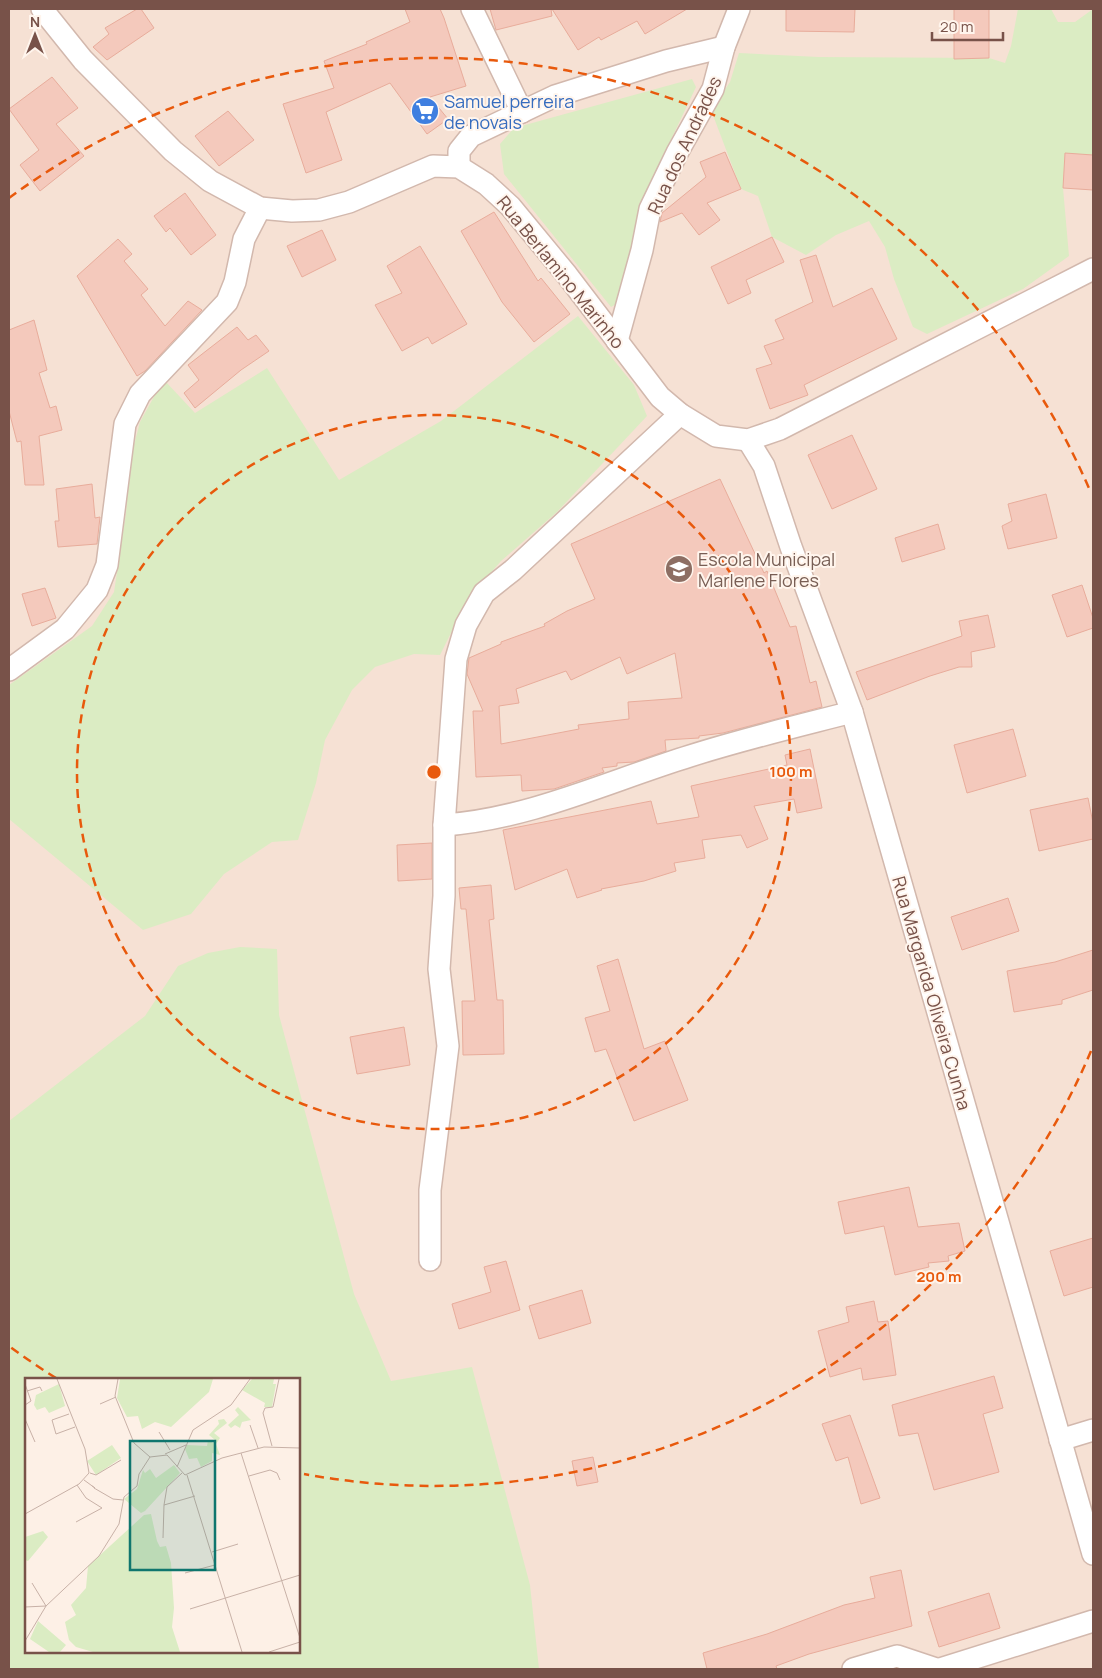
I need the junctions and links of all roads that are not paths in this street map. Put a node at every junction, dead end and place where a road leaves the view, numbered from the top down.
1 (42, 9) edge
2 (472, 9) edge
3 (739, 9) edge
4 (724, 47) junction
5 (522, 112) junction
6 (459, 167) junction
7 (260, 208) junction
8 (1093, 268) edge
9 (617, 341) junction
10 (680, 414) junction
11 (748, 440) junction
12 (9, 670) edge
13 (852, 712) junction
14 (444, 825) junction
15 (430, 1260) dead end
16 (1093, 1430) edge
17 (1060, 1440) junction
18 (1093, 1554) edge
19 (1093, 1621) edge
20 (853, 1669) edge
21 (938, 1669) edge

1 - 7 street, Rua Berlamino Marinho
2 - 5 street
3 - 4 street, Rua dos Andrades
4 - 5 street
4 - 9 street, Rua dos Andrades
5 - 6 street
6 - 7 street, Rua Berlamino Marinho
6 - 9 street, Rua Berlamino Marinho
7 - 12 street
8 - 11 street, Rua Berlamino Marinho
9 - 10 street, Rua Berlamino Marinho
10 - 11 street, Rua Berlamino Marinho
10 - 14 street
11 - 13 street, Rua Margarida Oliveira Cunha
13 - 14 street
13 - 17 street, Rua Margarida Oliveira Cunha
14 - 15 street
16 - 17 street
17 - 18 street, Rua Margarida Oliveira Cunha
19 - 21 street
20 - 21 street

